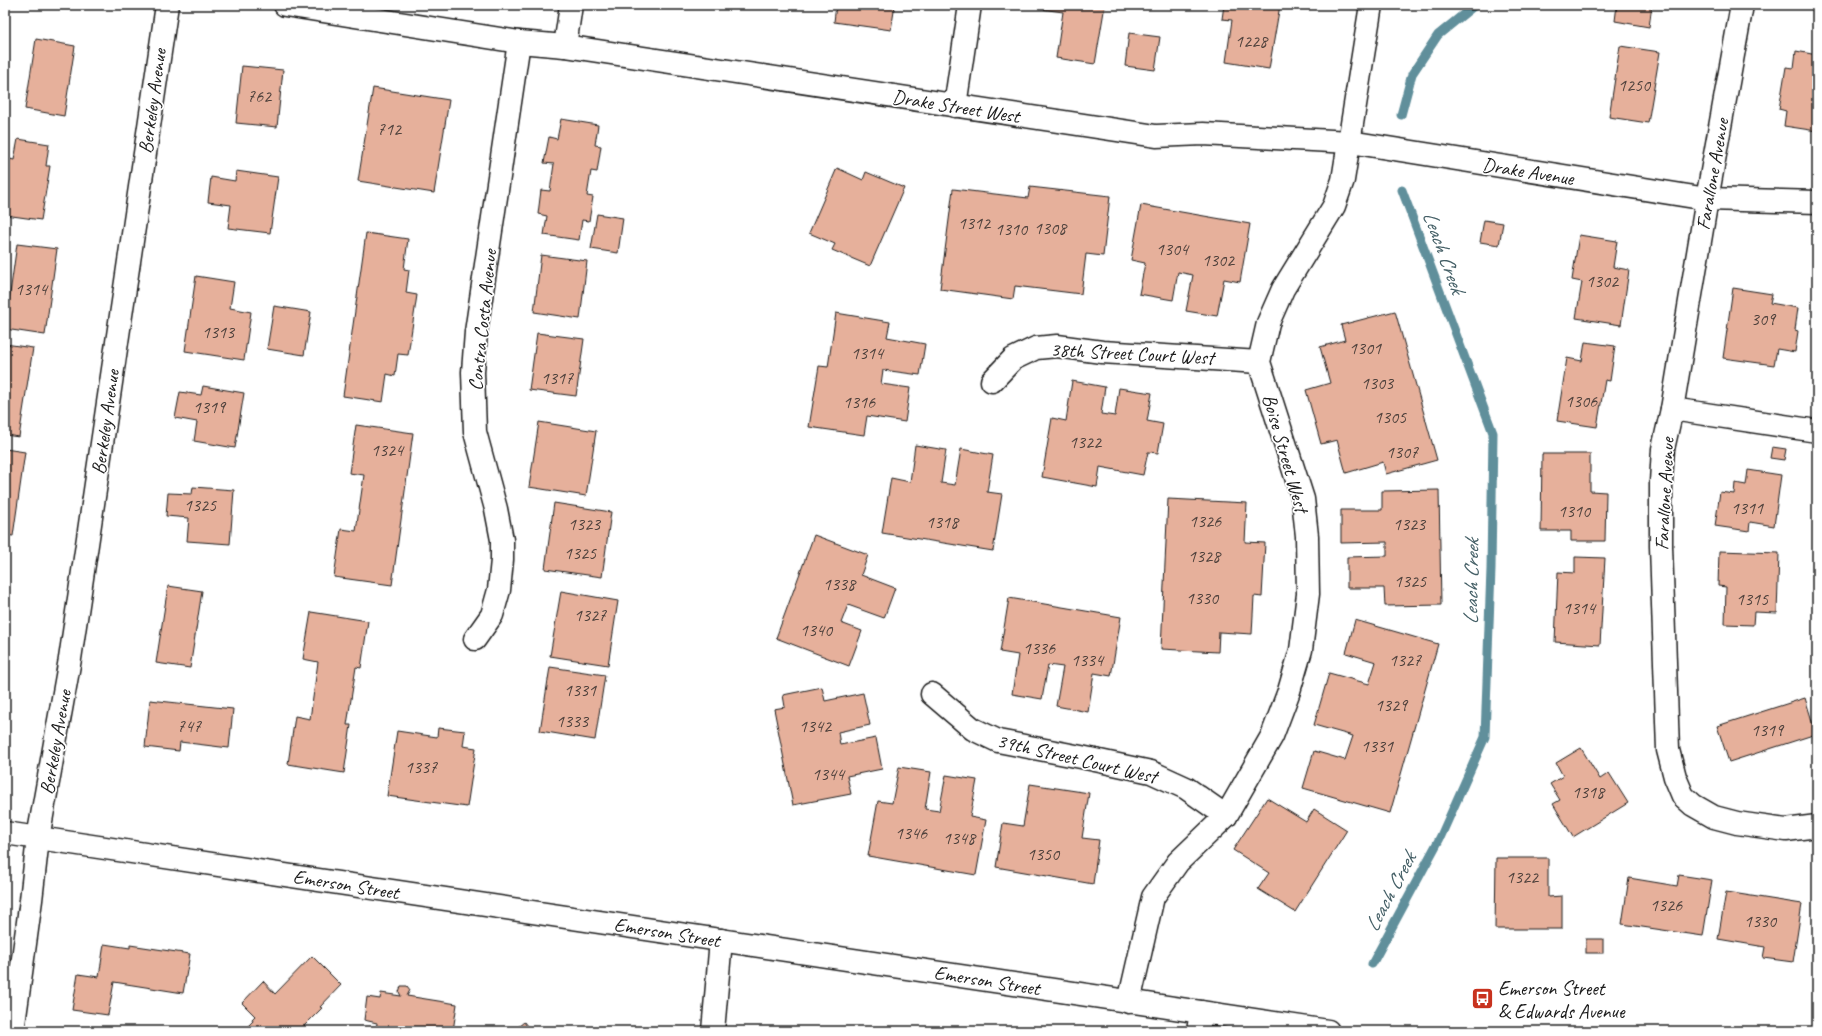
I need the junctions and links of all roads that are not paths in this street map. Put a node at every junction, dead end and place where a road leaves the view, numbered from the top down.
1 (166, 5) edge
2 (285, 5) edge
3 (571, 5) edge
4 (970, 5) edge
5 (1371, 5) edge
6 (1742, 5) edge
7 (519, 42) junction
8 (565, 46) junction
9 (955, 106) junction
10 (1350, 142) junction
11 (1707, 200) junction
12 (1817, 202) edge
13 (1259, 362) junction
14 (992, 381) dead end
15 (1672, 409) junction
16 (1817, 431) edge
17 (475, 639) dead end
18 (932, 694) dead end
19 (1226, 816) junction
20 (1817, 826) edge
21 (5, 833) edge
22 (38, 838) junction
23 (721, 940) junction
24 (1129, 1002) junction
25 (1199, 1022) edge
26 (13, 1031) edge
27 (713, 1031) edge
28 (1328, 1031) edge

1 - 22 street, Berkeley Avenue
2 - 7 street
3 - 8 street
4 - 9 street
5 - 10 street
6 - 11 street, Farallone Avenue
7 - 8 street, Drake Street West
7 - 17 street, Contra Costa Avenue
8 - 9 street, Drake Street West
9 - 10 street, Drake Street West
10 - 11 street, Drake Avenue
10 - 13 street
11 - 12 street, Drake Avenue
11 - 15 street, Farallone Avenue
13 - 14 street, 38th Street Court West
13 - 19 street, Boise Street West
15 - 16 street
15 - 20 street, Farallone Avenue
18 - 19 street, 39th Street Court West
19 - 24 street, Boise Street West
21 - 22 street, Emerson Street
22 - 23 street, Emerson Street
22 - 26 street, Berkeley Avenue
23 - 24 street, Emerson Street
23 - 27 street
24 - 25 street, Emerson Street
25 - 28 street, Emerson Street

